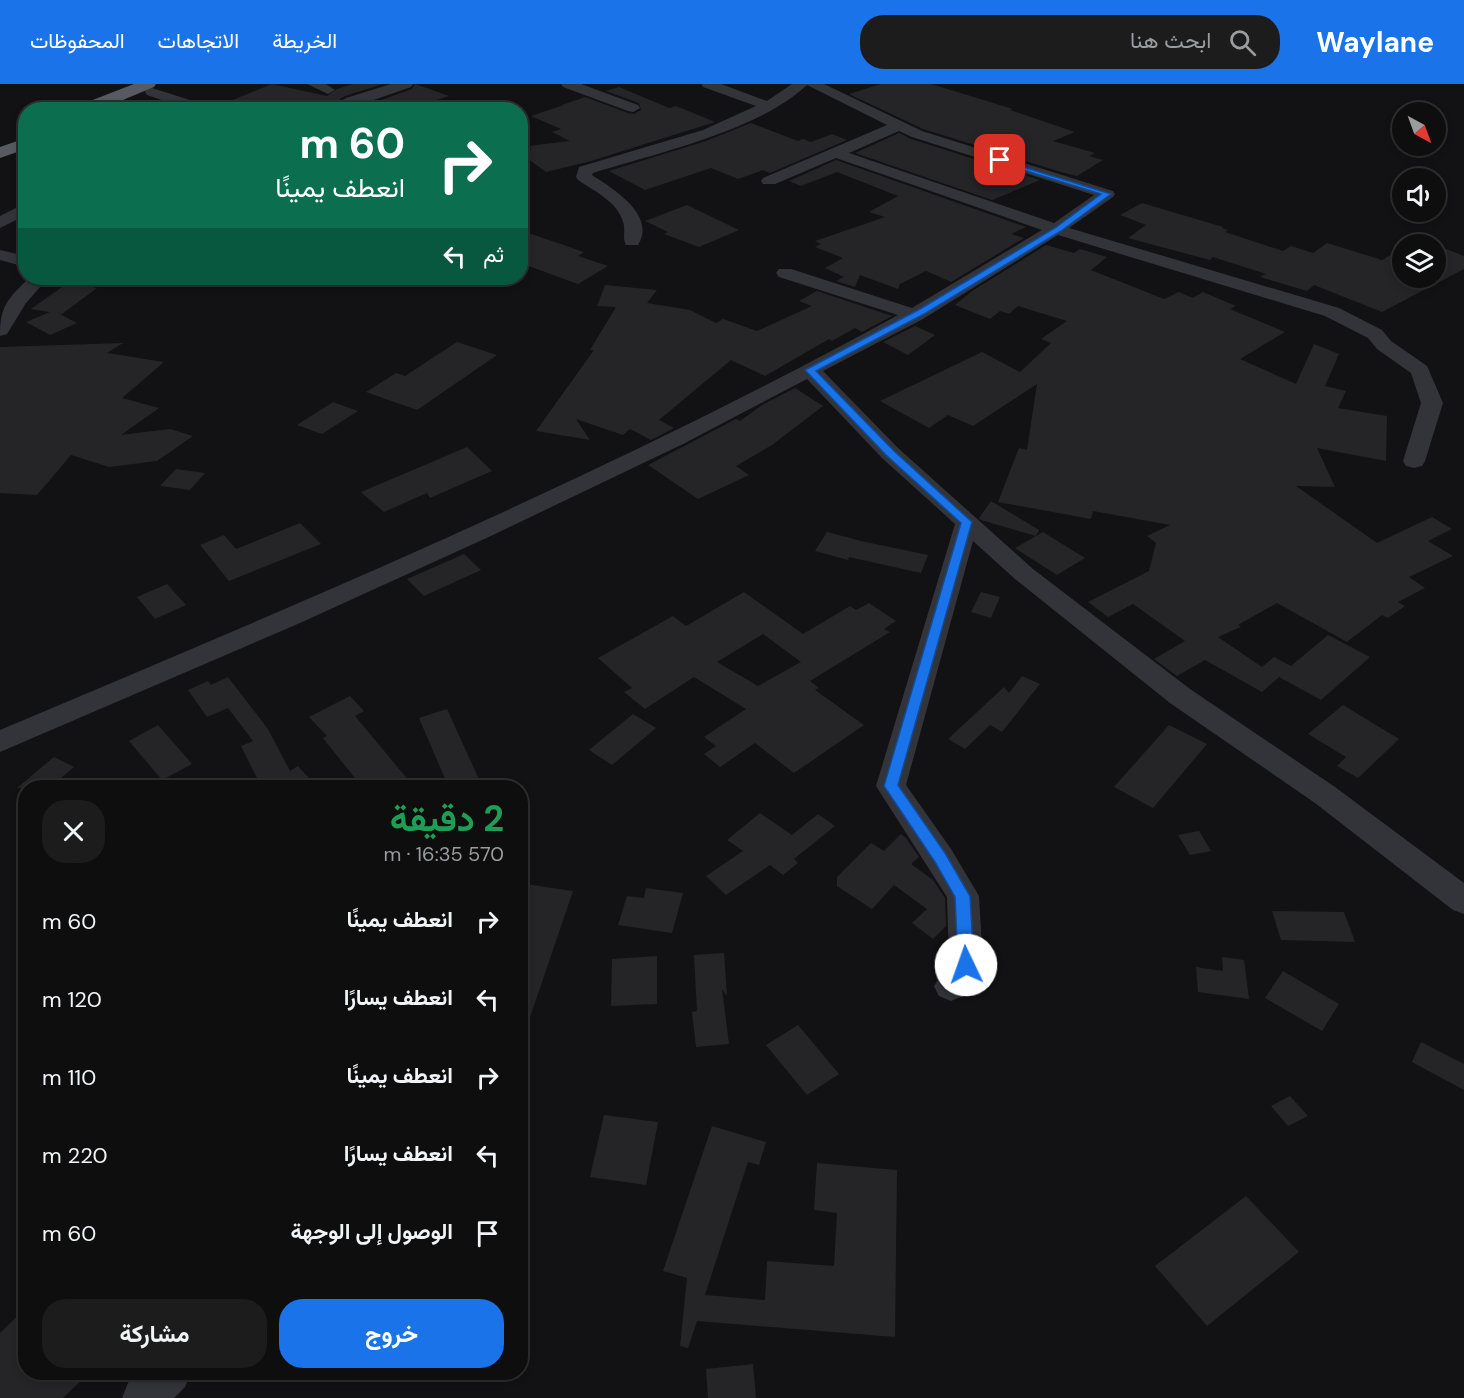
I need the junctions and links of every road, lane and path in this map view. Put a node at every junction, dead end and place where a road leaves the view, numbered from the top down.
1 (173, 84) edge
2 (314, 84) edge
3 (406, 84) edge
4 (568, 84) edge
5 (708, 84) edge
6 (801, 84) edge
7 (813, 84) edge
8 (150, 88) edge
9 (328, 90) dead end
10 (107, 102) edge
11 (124, 102) edge
12 (183, 102) edge
13 (349, 102) edge
14 (769, 106) junction
15 (633, 108) dead end
16 (899, 126) junction
17 (18, 135) edge
18 (0, 142) edge
19 (18, 145) edge
20 (0, 153) edge
21 (835, 153) junction
22 (769, 181) dead end
23 (18, 211) edge
24 (3, 218) edge
25 (1058, 230) junction
26 (632, 241) dead end
27 (0, 255) edge
28 (18, 260) edge
29 (785, 273) dead end
30 (32, 285) edge
31 (916, 315) junction
32 (0, 330) edge
33 (810, 370) junction
34 (1414, 461) dead end
35 (967, 522) junction
36 (0, 742) edge
37 (1464, 901) edge
38 (951, 986) dead end
39 (162, 1380) edge
40 (143, 1398) edge

1 - 8 highway
2 - 9 street
3 - 13 street
4 - 15 street
5 - 14 street
6 - 14 street
7 - 16 street
8 - 10 highway
8 - 11 highway
8 - 12 street
14 - 26 street
16 - 21 street
16 - 25 street
17 - 18 highway
19 - 20 highway
21 - 22 street
21 - 25 street
23 - 24 street
25 - 31 street
25 - 34 street
27 - 28 street
29 - 31 street
30 - 32 street
31 - 33 street
33 - 35 street
33 - 36 street
35 - 37 street
35 - 38 street
39 - 40 street

